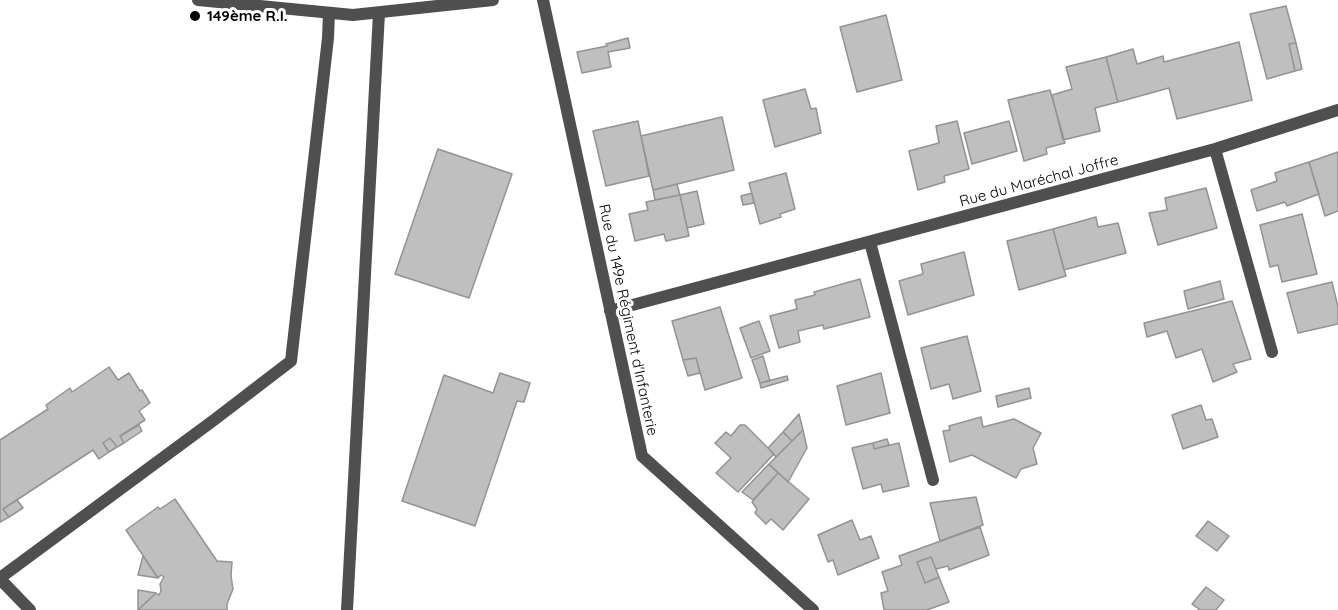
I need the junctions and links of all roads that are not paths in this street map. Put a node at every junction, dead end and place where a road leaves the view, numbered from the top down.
1 (198, 0) edge
2 (493, 0) edge
3 (543, 0) edge
4 (329, 13) junction
5 (379, 13) junction
6 (1338, 110) edge
7 (1215, 149) junction
8 (870, 242) junction
9 (610, 311) junction
10 (1272, 352) dead end
11 (933, 480) dead end
12 (0, 579) edge
13 (30, 610) edge
14 (347, 610) edge
15 (813, 610) edge

1 - 4 street
2 - 5 street
3 - 9 street, Rue du 149e Régiment d'Infanterie
4 - 5 street
4 - 12 street
5 - 14 street
6 - 7 street, Rue du Maréchal Joffre
7 - 8 street, Rue du Maréchal Joffre
7 - 10 street
8 - 9 street, Rue du Maréchal Joffre
8 - 11 street
9 - 15 street, Rue du 149e Régiment d'Infanterie
12 - 13 street

